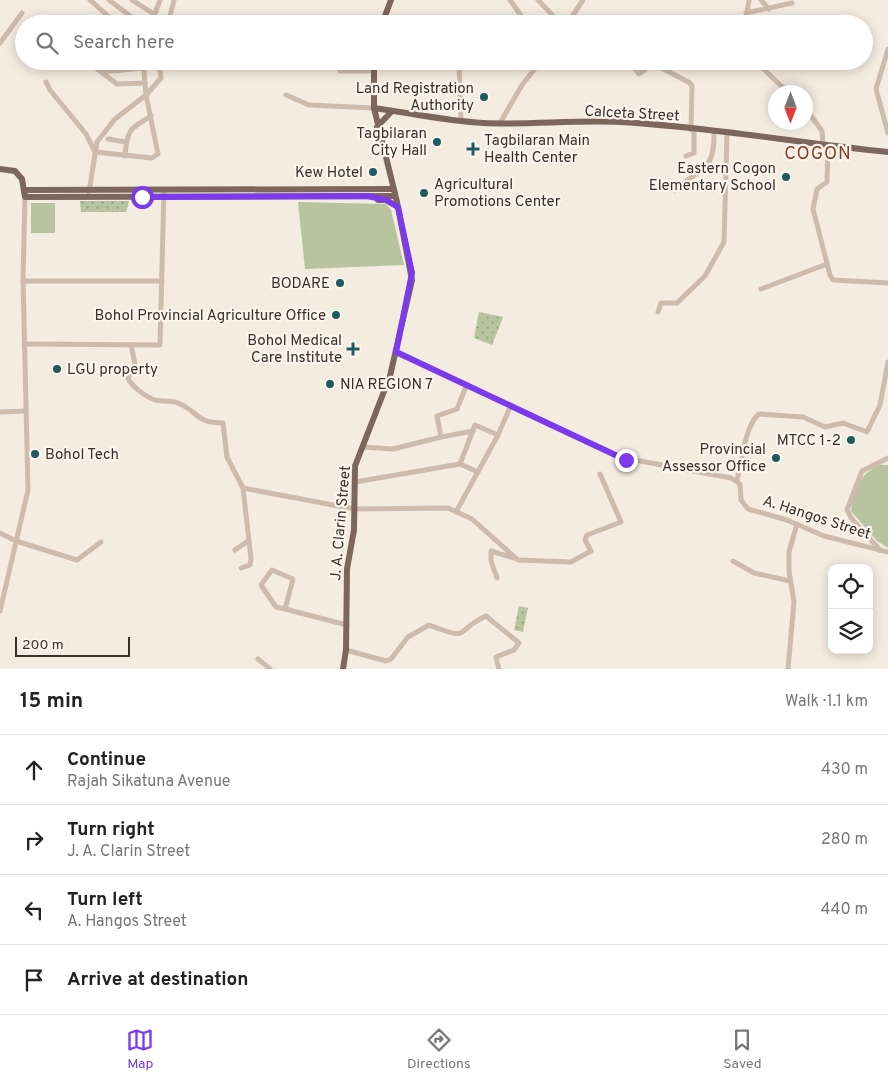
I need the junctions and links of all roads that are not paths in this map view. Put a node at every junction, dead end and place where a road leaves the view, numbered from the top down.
1 (90, 0) edge
2 (109, 0) edge
3 (132, 0) edge
4 (160, 0) edge
5 (174, 0) edge
6 (391, 0) edge
7 (510, 0) edge
8 (538, 0) edge
9 (583, 0) edge
10 (749, 0) edge
11 (761, 0) edge
12 (792, 3) dead end
13 (769, 8) junction
14 (22, 12) dead end
15 (746, 13) joint
16 (154, 14) joint
17 (20, 15) edge
18 (107, 15) edge
19 (128, 15) edge
20 (170, 15) edge
21 (385, 15) edge
22 (521, 15) edge
23 (551, 15) edge
24 (573, 15) edge
25 (15, 22) edge
26 (0, 42) edge
27 (888, 50) edge
28 (98, 70) edge
29 (122, 70) edge
30 (143, 70) edge
31 (160, 70) edge
32 (458, 70) edge
33 (534, 70) edge
34 (666, 70) edge
35 (764, 70) edge
36 (340, 71) dead end
37 (374, 71) joint
38 (101, 72) junction
39 (881, 74) junction
40 (888, 76) edge
41 (46, 82) dead end
42 (145, 83) junction
43 (780, 85) edge
44 (146, 95) junction
45 (286, 95) dead end
46 (374, 108) junction
47 (392, 111) junction
48 (151, 116) junction
49 (813, 119) edge
50 (460, 121) junction
51 (500, 123) junction
52 (377, 127) junction
53 (693, 130) junction
54 (714, 132) junction
55 (727, 133) junction
56 (888, 133) edge
57 (108, 140) dead end
58 (126, 142) junction
59 (825, 146) junction
60 (95, 152) junction
61 (888, 152) edge
62 (125, 156) junction
63 (686, 156) dead end
64 (0, 169) edge
65 (164, 189) junction
66 (25, 190) junction
67 (675, 190) dead end
68 (89, 193) junction
69 (154, 193) junction
70 (300, 193) junction
71 (394, 193) junction
72 (367, 196) junction
73 (25, 197) junction
74 (164, 197) junction
75 (398, 207) junction
76 (827, 264) junction
77 (23, 281) junction
78 (162, 281) junction
79 (888, 283) edge
80 (761, 289) dead end
81 (658, 312) dead end
82 (24, 344) junction
83 (131, 345) junction
84 (396, 352) junction
85 (888, 362) edge
86 (467, 384) junction
87 (511, 405) junction
88 (26, 411) junction
89 (0, 412) edge
90 (473, 431) junction
91 (498, 435) junction
92 (441, 437) junction
93 (362, 447) junction
94 (888, 458) edge
95 (460, 464) junction
96 (478, 472) junction
97 (600, 474) dead end
98 (737, 480) junction
99 (355, 482) junction
100 (243, 488) junction
101 (354, 509) junction
102 (456, 512) junction
103 (797, 524) junction
104 (0, 533) edge
105 (16, 541) junction
106 (248, 541) junction
107 (101, 542) dead end
108 (235, 550) dead end
109 (880, 550) junction
110 (888, 552) edge
111 (518, 560) junction
112 (733, 561) dead end
113 (241, 568) dead end
114 (497, 578) dead end
115 (790, 581) junction
116 (285, 609) junction
117 (0, 611) edge
118 (347, 625) junction
119 (346, 650) junction
120 (258, 659) dead end
121 (268, 668) edge
122 (343, 669) edge
123 (499, 669) edge
124 (788, 669) edge

1 - 18 street
2 - 19 street
3 - 16 street
4 - 16 street
5 - 20 street
6 - 21 main road
7 - 22 street
8 - 23 street
9 - 24 street
10 - 15 street
11 - 13 street
12 - 13 street
13 - 15 street
14 - 17 street
25 - 26 street
27 - 39 street
28 - 38 street
29 - 38 street
30 - 42 street
31 - 44 street
32 - 50 street
33 - 51 street
34 - 53 street
35 - 43 street
36 - 37 street
37 - 46 main road, J. A. Clarin Street
38 - 42 street
39 - 40 street
39 - 56 street
41 - 60 street
42 - 44 street
44 - 48 street
44 - 60 street
45 - 46 street
46 - 47 main road, Calceta Street
46 - 52 main road, J. A. Clarin Street
47 - 50 main road, Calceta Street
47 - 52 main road
48 - 58 street
48 - 62 street
49 - 59 street
50 - 51 main road, Calceta Street
51 - 53 main road, Calceta Street
52 - 71 main road, J. A. Clarin Street
53 - 54 main road, Calceta Street
53 - 63 street
54 - 55 main road, Calceta Street
54 - 67 street
55 - 59 main road, Calceta Street
55 - 81 street
57 - 58 street
58 - 62 street
59 - 61 main road, Calceta Street
59 - 76 street
60 - 62 street
60 - 68 street
64 - 66 main road
65 - 69 main road
65 - 70 main road
65 - 74 street
66 - 68 main road
66 - 73 main road
68 - 69 main road
68 - 73 main road
69 - 74 main road
70 - 71 main road
70 - 72 main road
70 - 74 main road
71 - 72 main road
71 - 75 main road, J. A. Clarin Street
72 - 75 main road
73 - 77 street
74 - 78 street
75 - 84 main road, J. A. Clarin Street
76 - 79 street
76 - 80 street
77 - 78 street
77 - 82 street
78 - 83 street
82 - 83 street
82 - 88 street
83 - 100 street
84 - 86 street
84 - 93 main road, J. A. Clarin Street
85 - 98 street
86 - 87 street
86 - 92 street
87 - 91 street
87 - 98 street
88 - 89 street
88 - 105 street
90 - 91 street
90 - 92 street
90 - 95 street
91 - 96 street
92 - 93 street
93 - 99 main road, J. A. Clarin Street
94 - 109 street
95 - 96 street
95 - 99 street
96 - 102 street
97 - 111 street
98 - 103 street, A. Hangos Street
99 - 101 main road, J. A. Clarin Street
100 - 101 street
100 - 106 street
101 - 102 street
101 - 118 main road, J. A. Clarin Street
102 - 111 street
103 - 109 street, A. Hangos Street
103 - 115 street
104 - 105 street
105 - 107 street
105 - 117 street
106 - 108 street
106 - 113 street
109 - 110 street, A. Hangos Street
111 - 114 street
112 - 115 street
115 - 124 street
116 - 116 street
116 - 118 street
118 - 119 main road, J. A. Clarin Street
119 - 122 main road, J. A. Clarin Street
119 - 123 street
120 - 121 street

